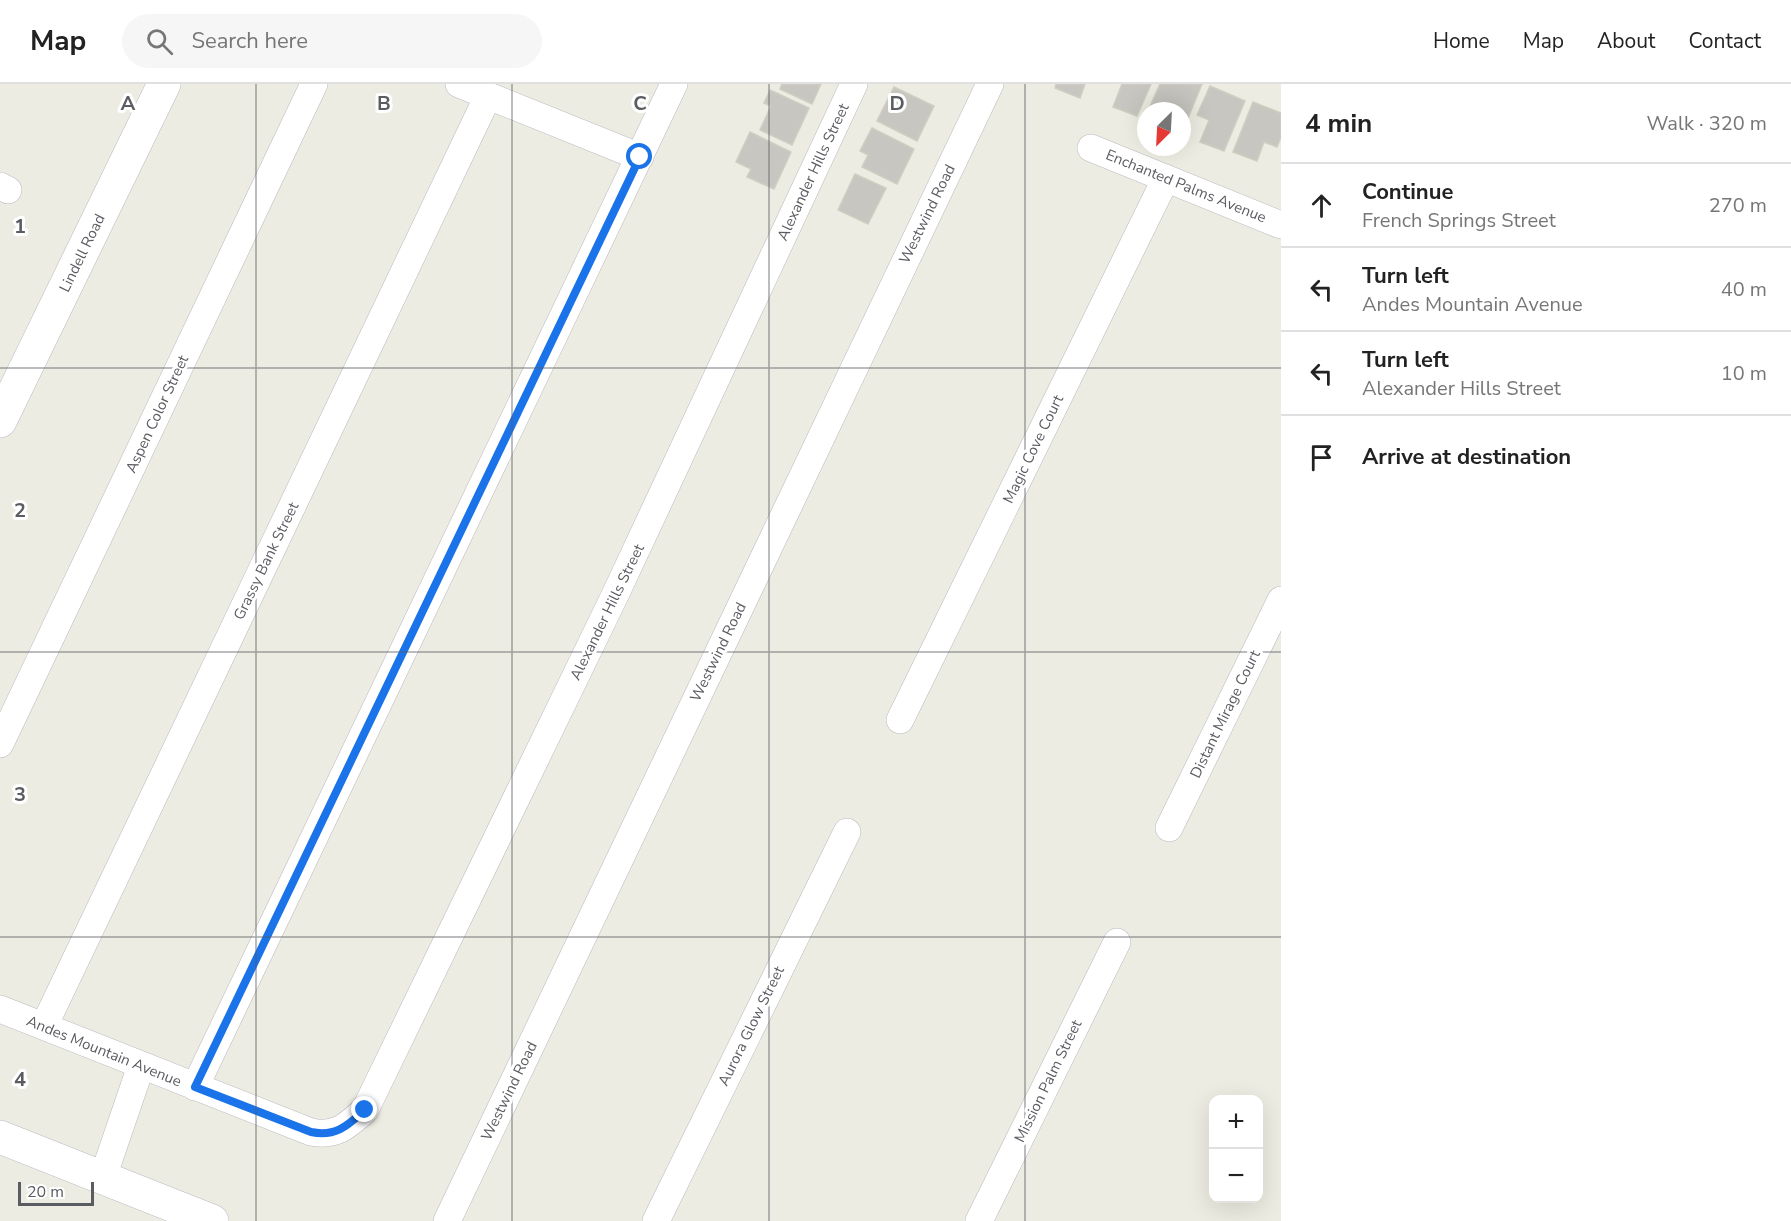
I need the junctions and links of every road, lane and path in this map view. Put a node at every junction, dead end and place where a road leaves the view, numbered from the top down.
1 (164, 84) edge
2 (314, 84) edge
3 (459, 84) edge
4 (674, 84) edge
5 (854, 84) edge
6 (990, 84) edge
7 (488, 96) junction
8 (1091, 148) dead end
9 (640, 157) junction
10 (1166, 178) junction
11 (1281, 225) edge
12 (0, 422) edge
13 (1281, 600) edge
14 (900, 720) dead end
15 (0, 744) edge
16 (1169, 828) dead end
17 (847, 831) dead end
18 (1117, 942) dead end
19 (0, 1009) edge
20 (44, 1026) junction
21 (141, 1066) junction
22 (195, 1087) junction
23 (343, 1129) joint
24 (0, 1137) edge
25 (102, 1177) junction
26 (212, 1221) edge
27 (447, 1221) edge
28 (656, 1221) edge
29 (979, 1221) edge

1 - 12 street, Lindell Road
2 - 15 street, Aspen Color Street
3 - 7 street
4 - 9 street
5 - 23 street, Alexander Hills Street
6 - 27 street, Westwind Road
7 - 9 street
7 - 20 street, Grassy Bank Street
8 - 10 street, Enchanted Palms Avenue
9 - 22 street
10 - 11 street, Enchanted Palms Avenue
10 - 14 street, Magic Cove Court
13 - 16 street, Distant Mirage Court
17 - 28 street, Aurora Glow Street
18 - 29 street, Mission Palm Street
19 - 20 street, Andes Mountain Avenue
20 - 21 street, Andes Mountain Avenue
21 - 22 street, Andes Mountain Avenue
21 - 25 street
22 - 23 street, Andes Mountain Avenue
24 - 25 street
25 - 26 street

